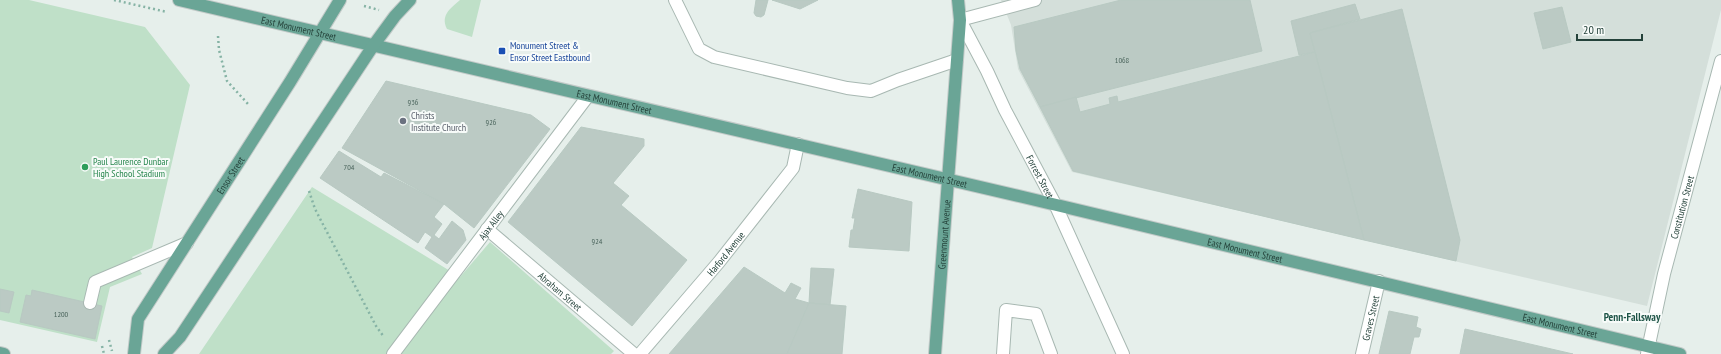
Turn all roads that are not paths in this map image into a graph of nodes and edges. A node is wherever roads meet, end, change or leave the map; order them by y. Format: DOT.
graph roads {
  1 [pos="179,0"];
  2 [pos="340,0"];
  3 [pos="410,0"];
  4 [pos="675,0"];
  5 [pos="958,0"];
  6 [pos="1035,0"];
  7 [pos="960,20"];
  8 [pos="320,33"];
  9 [pos="373,46"];
  10 [pos="957,60"];
  11 [pos="1721,61"];
  12 [pos="588,96"];
  13 [pos="798,144"];
  14 [pos="948,179"];
  15 [pos="1055,204"];
  16 [pos="486,229"];
  17 [pos="187,243"];
  18 [pos="1379,282"];
  19 [pos="90,303"];
  20 [pos="1648,350"];
  21 [pos="0,353"];
  22 [pos="394,353"];
  23 [pos="4,354"];
  24 [pos="134,354"];
  25 [pos="164,354"];
  26 [pos="634,354"];
  27 [pos="640,354"];
  28 [pos="935,354"];
  29 [pos="1003,354"];
  30 [pos="1051,354"];
  31 [pos="1123,354"];
  32 [pos="1362,354"];
  33 [pos="1680,354"];
  1 -- 8 [label="main road, East Monument Street"];
  2 -- 8 [label="main road, Ensor Street"];
  3 -- 9 [label="main road"];
  4 -- 10 [label="street"];
  5 -- 7 [label="main road, Forrest Street"];
  6 -- 7 [label="street"];
  7 -- 10 [label="main road, Greenmount Avenue"];
  7 -- 15 [label="street, Forrest Street"];
  8 -- 9 [label="main road, East Monument Street"];
  8 -- 17 [label="main road, Ensor Street"];
  9 -- 12 [label="main road, East Monument Street"];
  9 -- 25 [label="main road"];
  10 -- 14 [label="main road, Greenmount Avenue"];
  11 -- 20 [label="street, Constitution Street"];
  12 -- 13 [label="main road, East Monument Street"];
  12 -- 16 [label="street, Ajax Alley"];
  13 -- 14 [label="main road, East Monument Street"];
  13 -- 27 [label="street, Harford Avenue"];
  14 -- 15 [label="main road, East Monument Street"];
  14 -- 28 [label="main road, Greenmount Avenue"];
  15 -- 18 [label="main road, East Monument Street"];
  15 -- 31 [label="street, Forrest Street"];
  16 -- 22 [label="street, Ajax Alley"];
  16 -- 26 [label="street, Abraham Street"];
  17 -- 19 [label="street"];
  17 -- 24 [label="main road, Ensor Street"];
  18 -- 20 [label="main road, East Monument Street"];
  18 -- 32 [label="street, Graves Street"];
  20 -- 33 [label="main road, East Monument Street"];
  21 -- 23 [label="main road"];
  29 -- 30 [label="street"];
}
